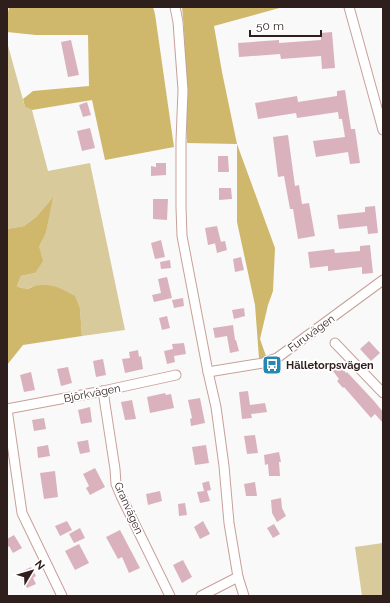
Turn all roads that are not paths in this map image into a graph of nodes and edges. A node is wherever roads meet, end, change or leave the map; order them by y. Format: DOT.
graph roads {
  1 [pos="175,7"];
  2 [pos="349,7"];
  3 [pos="383,130"];
  4 [pos="383,280"];
  5 [pos="335,343"];
  6 [pos="208,372"];
  7 [pos="176,375"];
  8 [pos="103,391"];
  9 [pos="383,393"];
  10 [pos="7,409"];
  11 [pos="238,577"];
  12 [pos="62,596"];
  13 [pos="170,596"];
  14 [pos="201,596"];
  15 [pos="244,596"];
  1 -- 6 [label="street"];
  2 -- 3 [label="street"];
  4 -- 6 [label="street, Furuvägen"];
  5 -- 9 [label="street"];
  6 -- 11 [label="street"];
  7 -- 8 [label="street, Björkvägen"];
  8 -- 10 [label="street, Björkvägen"];
  8 -- 13 [label="street, Granvägen"];
  10 -- 12 [label="street"];
  11 -- 14 [label="street"];
  11 -- 15 [label="street"];
}
